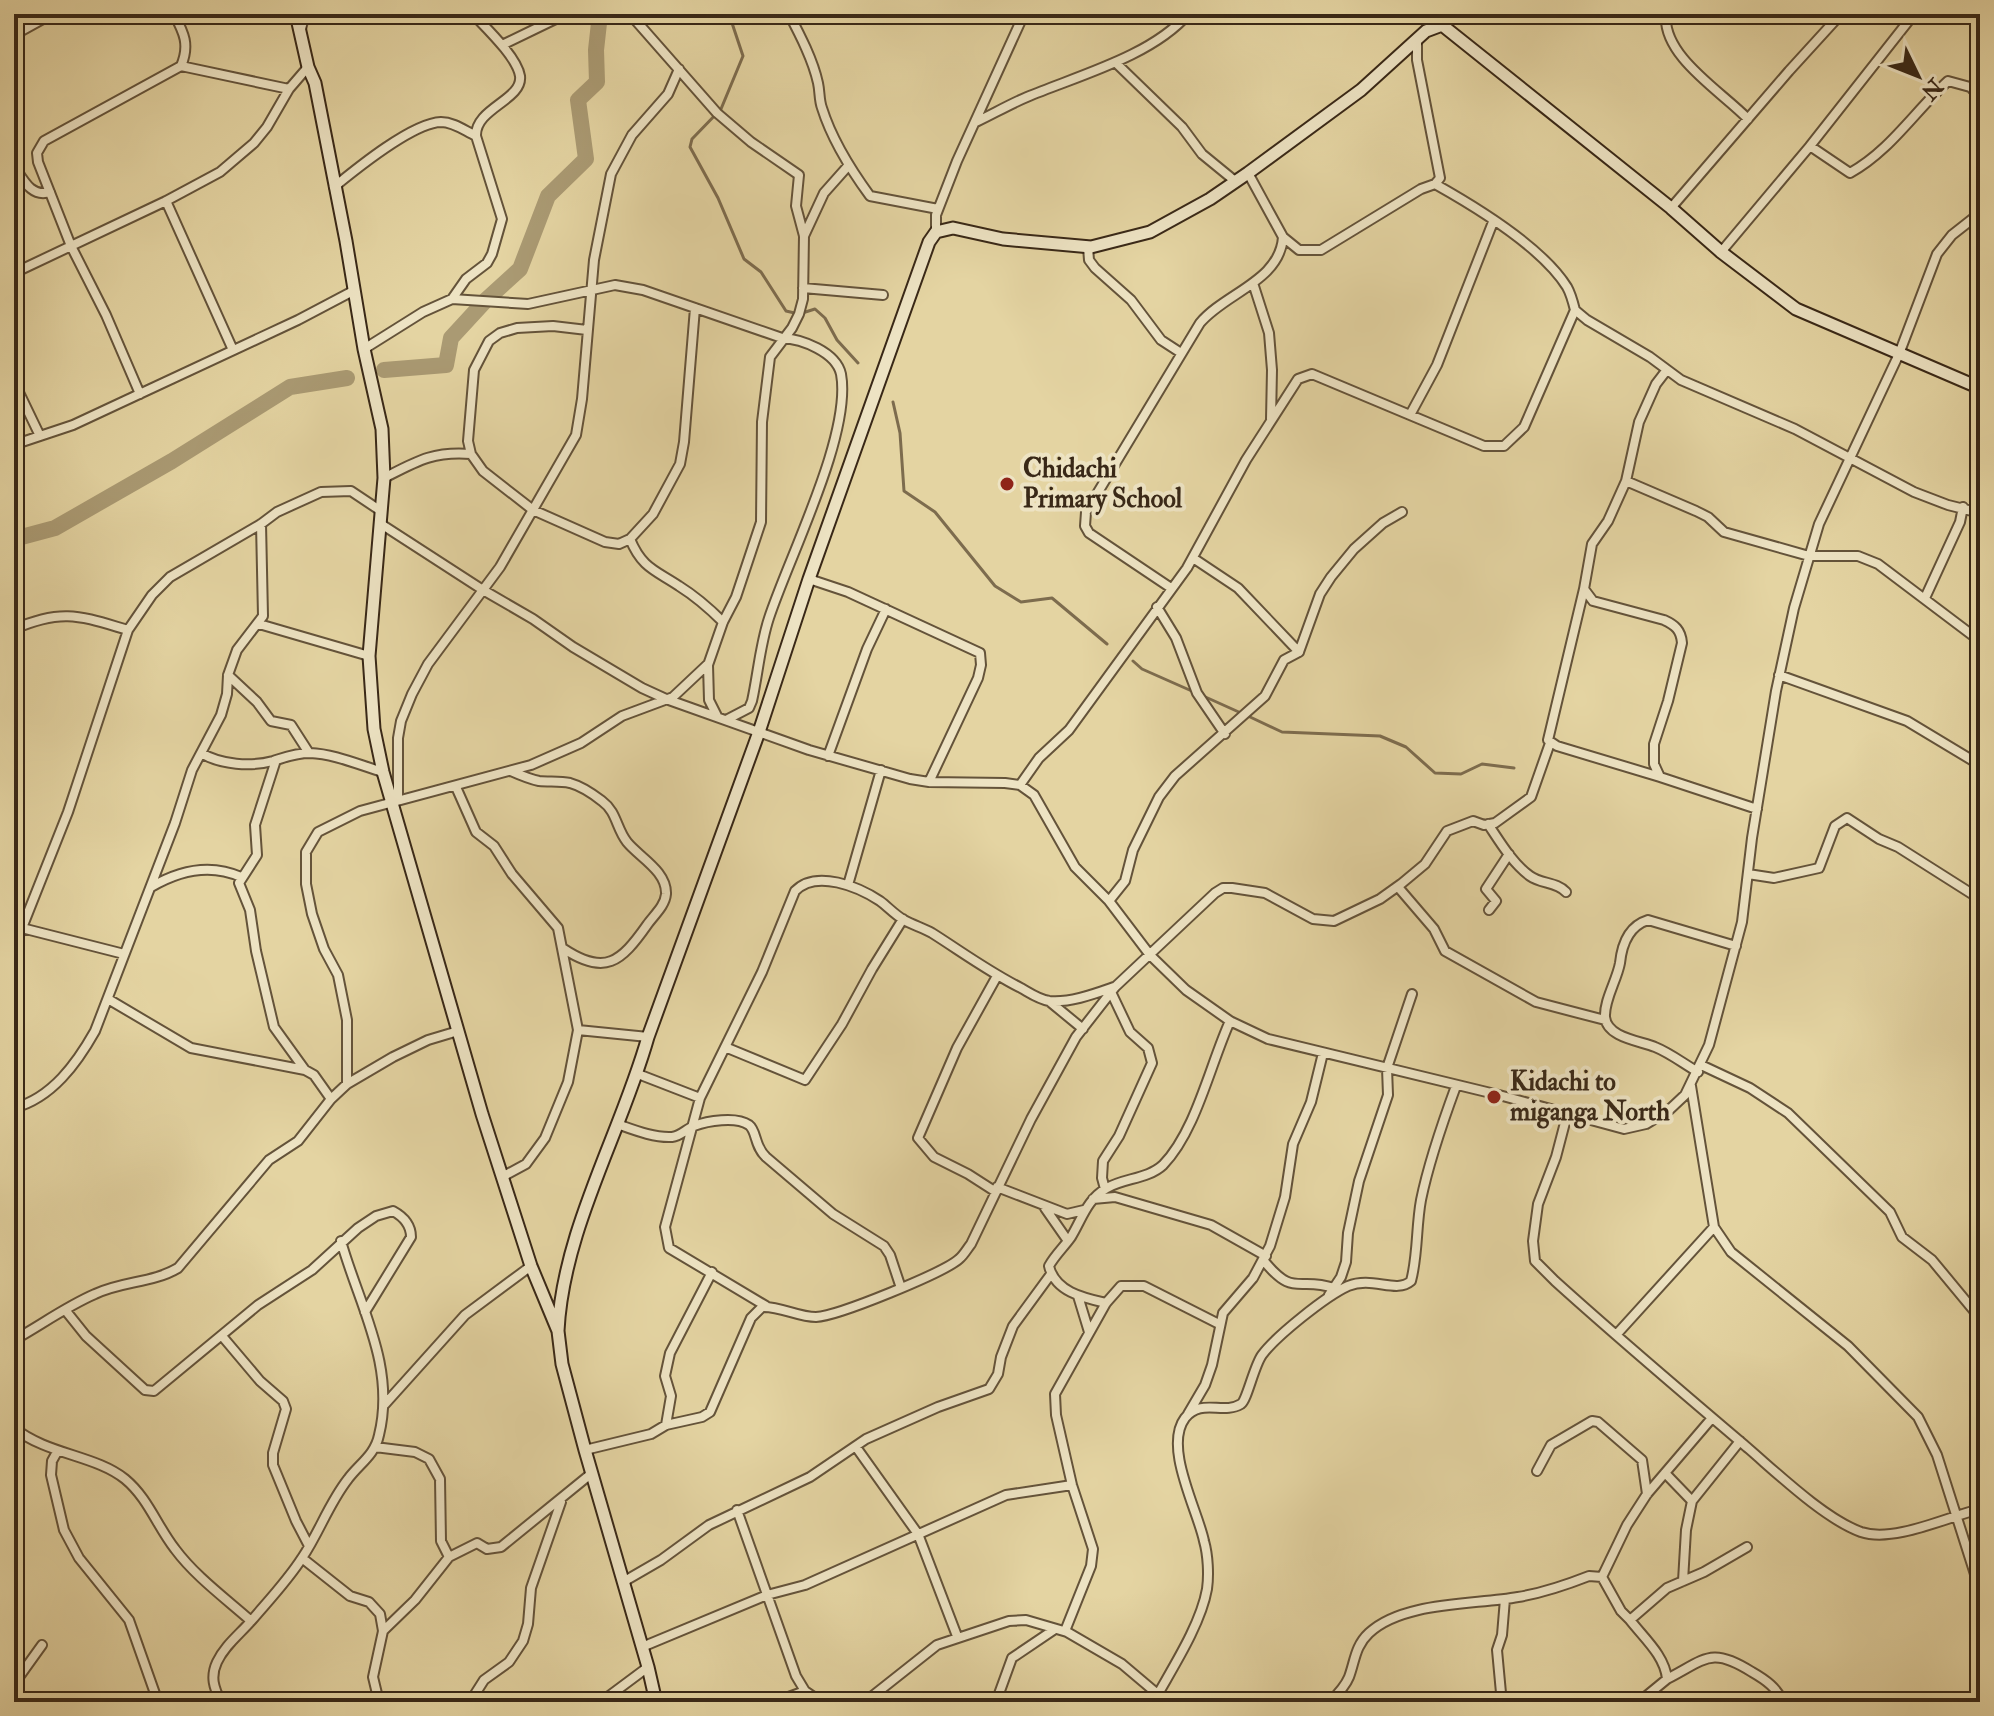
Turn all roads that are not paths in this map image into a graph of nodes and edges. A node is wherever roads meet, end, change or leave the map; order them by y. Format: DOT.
graph roads {
  1 [pos="52,14"];
  2 [pos="174,14"];
  3 [pos="296,14"];
  4 [pos="305,14"];
  5 [pos="473,14"];
  6 [pos="566,14"];
  7 [pos="630,14"];
  8 [pos="789,14"];
  9 [pos="1024,14"];
  10 [pos="1188,14"];
  11 [pos="1666,14"];
  12 [pos="1841,14"];
  13 [pos="1914,14"];
  14 [pos="1443,20"];
  15 [pos="301,30"];
  16 [pos="14,35"];
  17 [pos="1417,38"];
  18 [pos="502,45"];
  19 [pos="1116,63"];
  20 [pos="181,66"];
  21 [pos="308,67"];
  22 [pos="679,69"];
  23 [pos="289,89"];
  24 [pos="1980,96"];
  25 [pos="1748,119"];
  26 [pos="976,122"];
  27 [pos="476,136"];
  28 [pos="1810,146"];
  29 [pos="14,166"];
  30 [pos="848,166"];
  31 [pos="1248,173"];
  32 [pos="1235,181"];
  33 [pos="1435,184"];
  34 [pos="334,187"];
  35 [pos="50,192"];
  36 [pos="166,201"];
  37 [pos="1671,208"];
  38 [pos="938,209"];
  39 [pos="1980,213"];
  40 [pos="1493,222"];
  41 [pos="936,232"];
  42 [pos="804,236"];
  43 [pos="1283,237"];
  44 [pos="71,246"];
  45 [pos="1088,247"];
  46 [pos="1721,252"];
  47 [pos="14,273"];
  48 [pos="1253,283"];
  49 [pos="803,288"];
  50 [pos="590,290"];
  51 [pos="353,291"];
  52 [pos="883,295"];
  53 [pos="452,299"];
  54 [pos="695,308"];
  55 [pos="1575,310"];
  56 [pos="587,330"];
  57 [pos="782,338"];
  58 [pos="364,349"];
  59 [pos="233,350"];
  60 [pos="1181,353"];
  61 [pos="1899,354"];
  62 [pos="1666,371"];
  63 [pos="14,382"];
  64 [pos="1980,388"];
  65 [pos="140,394"];
  66 [pos="1410,415"];
  67 [pos="1271,420"];
  68 [pos="40,436"];
  69 [pos="14,442"];
  70 [pos="471,454"];
  71 [pos="1849,459"];
  72 [pos="384,478"];
  73 [pos="1626,481"];
  74 [pos="1963,507"];
  75 [pos="533,510"];
  76 [pos="381,511"];
  77 [pos="1402,512"];
  78 [pos="1980,513"];
  79 [pos="261,524"];
  80 [pos="381,524"];
  81 [pos="630,539"];
  82 [pos="1809,556"];
  83 [pos="1193,558"];
  84 [pos="809,579"];
  85 [pos="1171,588"];
  86 [pos="1584,589"];
  87 [pos="483,590"];
  88 [pos="1925,598"];
  89 [pos="1157,607"];
  90 [pos="886,609"];
  91 [pos="723,622"];
  92 [pos="259,624"];
  93 [pos="14,629"];
  94 [pos="128,630"];
  95 [pos="1980,641"];
  96 [pos="1299,652"];
  97 [pos="369,656"];
  98 [pos="708,665"];
  99 [pos="228,675"];
  100 [pos="1779,675"];
  101 [pos="666,699"];
  102 [pos="722,719"];
  103 [pos="759,732"];
  104 [pos="1225,734"];
  105 [pos="1550,743"];
  106 [pos="201,753"];
  107 [pos="309,753"];
  108 [pos="828,756"];
  109 [pos="276,760"];
  110 [pos="1980,765"];
  111 [pos="881,770"];
  112 [pos="511,771"];
  113 [pos="383,772"];
  114 [pos="1660,777"];
  115 [pos="929,782"];
  116 [pos="1020,785"];
  117 [pos="456,787"];
  118 [pos="395,800"];
  119 [pos="1757,809"];
  120 [pos="1488,824"];
  121 [pos="1509,854"];
  122 [pos="1748,874"];
  123 [pos="241,877"];
  124 [pos="848,885"];
  125 [pos="150,887"];
  126 [pos="1398,887"];
  127 [pos="1566,892"];
  128 [pos="1980,899"];
  129 [pos="1109,901"];
  130 [pos="1489,910"];
  131 [pos="903,919"];
  132 [pos="18,927"];
  133 [pos="1736,946"];
  134 [pos="14,948"];
  135 [pos="564,949"];
  136 [pos="124,954"];
  137 [pos="1150,955"];
  138 [pos="997,976"];
  139 [pos="1113,989"];
  140 [pos="1412,994"];
  141 [pos="108,999"];
  142 [pos="1049,1001"];
  143 [pos="1605,1020"];
  144 [pos="1230,1021"];
  145 [pos="1083,1029"];
  146 [pos="578,1030"];
  147 [pos="458,1031"];
  148 [pos="648,1037"];
  149 [pos="725,1047"];
  150 [pos="1323,1053"];
  151 [pos="1387,1068"];
  152 [pos="1700,1069"];
  153 [pos="305,1070"];
  154 [pos="638,1074"];
  155 [pos="347,1084"];
  156 [pos="1691,1085"];
  157 [pos="1456,1086"];
  158 [pos="700,1098"];
  159 [pos="331,1099"];
  160 [pos="14,1108"];
  161 [pos="1567,1115"];
  162 [pos="617,1124"];
  163 [pos="691,1126"];
  164 [pos="502,1177"];
  165 [pos="996,1189"];
  166 [pos="1105,1189"];
  167 [pos="1092,1199"];
  168 [pos="1042,1205"];
  169 [pos="1084,1210"];
  170 [pos="1714,1227"];
  171 [pos="341,1241"];
  172 [pos="1068,1241"];
  173 [pos="1265,1259"];
  174 [pos="531,1266"];
  175 [pos="712,1272"];
  176 [pos="1051,1274"];
  177 [pos="901,1288"];
  178 [pos="1334,1288"];
  179 [pos="1078,1296"];
  180 [pos="1327,1299"];
  181 [pos="1106,1303"];
  182 [pos="768,1307"];
  183 [pos="66,1311"];
  184 [pos="365,1312"];
  185 [pos="1980,1318"];
  186 [pos="1219,1324"];
  187 [pos="558,1331"];
  188 [pos="1089,1333"];
  189 [pos="1616,1335"];
  190 [pos="222,1336"];
  191 [pos="14,1340"];
  192 [pos="1201,1391"];
  193 [pos="385,1404"];
  194 [pos="1212,1406"];
  195 [pos="1187,1416"];
  196 [pos="1712,1418"];
  197 [pos="666,1425"];
  198 [pos="14,1428"];
  199 [pos="1740,1441"];
  200 [pos="375,1447"];
  201 [pos="856,1447"];
  202 [pos="585,1450"];
  203 [pos="57,1452"];
  204 [pos="1537,1471"];
  205 [pos="592,1473"];
  206 [pos="1665,1473"];
  207 [pos="1072,1485"];
  208 [pos="1647,1494"];
  209 [pos="562,1500"];
  210 [pos="1692,1501"];
  211 [pos="1980,1509"];
  212 [pos="737,1510"];
  213 [pos="1957,1515"];
  214 [pos="918,1534"];
  215 [pos="309,1546"];
  216 [pos="1747,1547"];
  217 [pos="449,1557"];
  218 [pos="302,1558"];
  219 [pos="1602,1577"];
  220 [pos="1683,1581"];
  221 [pos="623,1582"];
  222 [pos="1980,1590"];
  223 [pos="767,1595"];
  224 [pos="1505,1599"];
  225 [pos="1630,1620"];
  226 [pos="251,1621"];
  227 [pos="1055,1629"];
  228 [pos="383,1631"];
  229 [pos="1065,1631"];
  230 [pos="957,1636"];
  231 [pos="42,1645"];
  232 [pos="642,1647"];
  233 [pos="648,1667"];
  234 [pos="1667,1679"];
  235 [pos="14,1684"];
  236 [pos="805,1691"];
  237 [pos="1158,1694"];
  238 [pos="158,1702"];
  239 [pos="221,1702"];
  240 [pos="379,1702"];
  241 [pos="470,1702"];
  242 [pos="601,1702"];
  243 [pos="656,1702"];
  244 [pos="775,1702"];
  245 [pos="821,1702"];
  246 [pos="865,1702"];
  247 [pos="996,1702"];
  248 [pos="1167,1702"];
  249 [pos="1330,1702"];
  250 [pos="1498,1702"];
  251 [pos="1639,1702"];
  252 [pos="1783,1702"];
  1 -- 16 [label="street"];
  2 -- 20 [label="street"];
  3 -- 15 [label="street"];
  4 -- 15 [label="street"];
  5 -- 18 [label="street"];
  6 -- 18 [label="street"];
  7 -- 22 [label="street"];
  8 -- 30 [label="street"];
  9 -- 26 [label="street"];
  10 -- 19 [label="street"];
  11 -- 25 [label="street"];
  12 -- 25 [label="street"];
  13 -- 28 [label="street"];
  14 -- 17 [label="street"];
  14 -- 37 [label="street"];
  15 -- 21 [label="street"];
  17 -- 31 [label="street"];
  17 -- 33 [label="street"];
  18 -- 27 [label="street"];
  19 -- 26 [label="street"];
  19 -- 32 [label="street"];
  20 -- 23 [label="street"];
  20 -- 35 [label="street"];
  21 -- 23 [label="street"];
  21 -- 34 [label="street"];
  22 -- 42 [label="street"];
  22 -- 50 [label="street"];
  23 -- 36 [label="street"];
  24 -- 28 [label="street"];
  25 -- 37 [label="street"];
  26 -- 38 [label="street"];
  27 -- 34 [label="street"];
  27 -- 53 [label="street"];
  28 -- 46 [label="street"];
  29 -- 35 [label="street"];
  30 -- 38 [label="street"];
  30 -- 42 [label="street"];
  31 -- 32 [label="street"];
  31 -- 43 [label="street"];
  32 -- 45 [label="street"];
  33 -- 40 [label="street"];
  33 -- 43 [label="street"];
  34 -- 51 [label="street"];
  35 -- 44 [label="street"];
  36 -- 44 [label="street"];
  36 -- 59 [label="street"];
  37 -- 46 [label="street"];
  38 -- 41 [label="street"];
  39 -- 61 [label="street"];
  40 -- 55 [label="street"];
  40 -- 66 [label="street"];
  41 -- 45 [label="street"];
  41 -- 84 [label="street"];
  42 -- 49 [label="street"];
  43 -- 48 [label="street"];
  44 -- 47 [label="street"];
  44 -- 65 [label="street"];
  45 -- 60 [label="street"];
  46 -- 61 [label="street"];
  48 -- 60 [label="street"];
  48 -- 67 [label="street"];
  49 -- 52 [label="street"];
  49 -- 57 [label="street"];
  50 -- 53 [label="street"];
  50 -- 54 [label="street"];
  50 -- 56 [label="street"];
  51 -- 58 [label="street"];
  51 -- 59 [label="street"];
  53 -- 58 [label="street"];
  54 -- 57 [label="street"];
  54 -- 81 [label="street"];
  55 -- 62 [label="street"];
  55 -- 66 [label="street"];
  56 -- 70 [label="street"];
  56 -- 75 [label="street"];
  57 -- 91 [label="street"];
  57 -- 102 [label="street"];
  58 -- 72 [label="street"];
  59 -- 65 [label="street"];
  60 -- 85 [label="street"];
  61 -- 64 [label="street"];
  61 -- 71 [label="street"];
  62 -- 71 [label="street"];
  62 -- 73 [label="street"];
  63 -- 68 [label="street"];
  65 -- 68 [label="street"];
  66 -- 67 [label="street"];
  67 -- 83 [label="street"];
  68 -- 69 [label="street"];
  70 -- 72 [label="street"];
  70 -- 75 [label="street"];
  71 -- 74 [label="street"];
  71 -- 82 [label="street"];
  72 -- 76 [label="street"];
  73 -- 82 [label="street"];
  73 -- 86 [label="street"];
  74 -- 78 [label="street"];
  74 -- 88 [label="street"];
  75 -- 81 [label="street"];
  75 -- 87 [label="street"];
  76 -- 79 [label="street"];
  76 -- 80 [label="street"];
  77 -- 96 [label="street"];
  79 -- 92 [label="street"];
  79 -- 94 [label="street"];
  80 -- 87 [label="street"];
  80 -- 97 [label="street"];
  81 -- 91 [label="street"];
  82 -- 88 [label="street"];
  82 -- 100 [label="street"];
  83 -- 85 [label="street"];
  83 -- 96 [label="street"];
  84 -- 90 [label="street"];
  84 -- 103 [label="street"];
  85 -- 89 [label="street"];
  86 -- 105 [label="street"];
  86 -- 114 [label="street"];
  87 -- 101 [label="street"];
  87 -- 118 [label="street"];
  88 -- 95 [label="street"];
  89 -- 104 [label="street"];
  89 -- 116 [label="street"];
  90 -- 108 [label="street"];
  90 -- 115 [label="street"];
  91 -- 98 [label="street"];
  92 -- 97 [label="street"];
  92 -- 99 [label="street"];
  93 -- 94 [label="street"];
  94 -- 132 [label="street"];
  96 -- 104 [label="street"];
  97 -- 113 [label="street"];
  98 -- 101 [label="street"];
  98 -- 102 [label="street"];
  99 -- 106 [label="street"];
  99 -- 107 [label="street"];
  100 -- 110 [label="street"];
  100 -- 119 [label="street"];
  101 -- 102 [label="street"];
  101 -- 112 [label="street"];
  102 -- 103 [label="street"];
  103 -- 108 [label="street"];
  103 -- 148 [label="street"];
  104 -- 129 [label="street"];
  105 -- 114 [label="street"];
  105 -- 120 [label="street"];
  106 -- 109 [label="street"];
  106 -- 125 [label="street"];
  107 -- 109 [label="street"];
  107 -- 113 [label="street"];
  108 -- 111 [label="street"];
  109 -- 123 [label="street"];
  111 -- 115 [label="street"];
  111 -- 124 [label="street"];
  112 -- 117 [label="street"];
  112 -- 135 [label="street"];
  113 -- 118 [label="street"];
  114 -- 119 [label="street"];
  115 -- 116 [label="street"];
  116 -- 129 [label="street"];
  117 -- 118 [label="street"];
  117 -- 135 [label="street"];
  118 -- 147 [label="street"];
  118 -- 155 [label="street"];
  119 -- 122 [label="street"];
  120 -- 121 [label="street"];
  120 -- 126 [label="street"];
  121 -- 127 [label="street"];
  121 -- 130 [label="street"];
  122 -- 128 [label="street"];
  122 -- 133 [label="street"];
  123 -- 125 [label="street"];
  123 -- 153 [label="street"];
  124 -- 131 [label="street"];
  124 -- 149 [label="street"];
  125 -- 136 [label="street"];
  126 -- 137 [label="street"];
  126 -- 143 [label="street"];
  129 -- 137 [label="street"];
  131 -- 138 [label="street"];
  131 -- 149 [label="street"];
  132 -- 134 [label="street"];
  132 -- 136 [label="street"];
  133 -- 143 [label="street"];
  133 -- 152 [label="street"];
  135 -- 146 [label="street"];
  136 -- 141 [label="street"];
  137 -- 139 [label="street"];
  137 -- 144 [label="street"];
  138 -- 142 [label="street"];
  138 -- 165 [label="street"];
  139 -- 142 [label="street"];
  139 -- 145 [label="street"];
  139 -- 166 [label="street"];
  140 -- 151 [label="street"];
  141 -- 153 [label="street"];
  141 -- 160 [label="street"];
  142 -- 145 [label="street"];
  143 -- 152 [label="street"];
  144 -- 150 [label="street"];
  144 -- 166 [label="street"];
  145 -- 165 [label="street"];
  146 -- 148 [label="street"];
  146 -- 164 [label="street"];
  147 -- 155 [label="street"];
  147 -- 164 [label="street"];
  148 -- 154 [label="street"];
  149 -- 158 [label="street"];
  150 -- 151 [label="street"];
  150 -- 173 [label="street"];
  151 -- 157 [label="street"];
  151 -- 178 [label="street"];
  152 -- 156 [label="street"];
  152 -- 185 [label="street"];
  153 -- 159 [label="street"];
  154 -- 158 [label="street"];
  154 -- 162 [label="street"];
  155 -- 159 [label="street"];
  156 -- 161 [label="street"];
  156 -- 170 [label="street"];
  157 -- 161 [label="street"];
  157 -- 180 [label="street"];
  158 -- 163 [label="street"];
  159 -- 183 [label="street"];
  161 -- 189 [label="street"];
  162 -- 163 [label="street"];
  162 -- 187 [label="street"];
  163 -- 175 [label="street"];
  163 -- 177 [label="street"];
  164 -- 174 [label="street"];
  165 -- 168 [label="street"];
  165 -- 177 [label="street"];
  166 -- 167 [label="street"];
  167 -- 169 [label="street"];
  167 -- 173 [label="street"];
  168 -- 169 [label="street"];
  168 -- 172 [label="street"];
  169 -- 172 [label="street"];
  170 -- 189 [label="street"];
  170 -- 213 [label="street"];
  171 -- 184 [label="street"];
  171 -- 184 [label="street"];
  171 -- 190 [label="street"];
  172 -- 176 [label="street"];
  173 -- 178 [label="street"];
  173 -- 186 [label="street"];
  174 -- 187 [label="street"];
  174 -- 193 [label="street"];
  175 -- 182 [label="street"];
  175 -- 197 [label="street"];
  176 -- 179 [label="street"];
  176 -- 201 [label="street"];
  177 -- 182 [label="street"];
  178 -- 180 [label="street"];
  179 -- 181 [label="street"];
  179 -- 188 [label="street"];
  180 -- 194 [label="street"];
  181 -- 186 [label="street"];
  181 -- 188 [label="street"];
  182 -- 197 [label="street"];
  183 -- 190 [label="street"];
  183 -- 191 [label="street"];
  184 -- 193 [label="street"];
  186 -- 192 [label="street"];
  187 -- 202 [label="street"];
  188 -- 207 [label="street"];
  189 -- 196 [label="street"];
  190 -- 215 [label="street"];
  192 -- 194 [label="street"];
  192 -- 195 [label="street"];
  193 -- 200 [label="street"];
  194 -- 195 [label="street"];
  195 -- 237 [label="street"];
  196 -- 199 [label="street"];
  196 -- 206 [label="street"];
  197 -- 202 [label="street"];
  198 -- 203 [label="street"];
  199 -- 210 [label="street"];
  199 -- 213 [label="street"];
  200 -- 215 [label="street"];
  200 -- 217 [label="street"];
  201 -- 212 [label="street"];
  201 -- 214 [label="street"];
  202 -- 205 [label="street"];
  203 -- 226 [label="street"];
  203 -- 238 [label="street"];
  204 -- 208 [label="street"];
  205 -- 209 [label="street"];
  205 -- 221 [label="street"];
  206 -- 208 [label="street"];
  206 -- 210 [label="street"];
  207 -- 214 [label="street"];
  207 -- 229 [label="street"];
  208 -- 219 [label="street"];
  209 -- 217 [label="street"];
  209 -- 241 [label="street"];
  210 -- 220 [label="street"];
  211 -- 213 [label="street"];
  212 -- 221 [label="street"];
  212 -- 223 [label="street"];
  213 -- 222 [label="street"];
  214 -- 223 [label="street"];
  214 -- 230 [label="street"];
  215 -- 218 [label="street"];
  216 -- 220 [label="street"];
  217 -- 228 [label="street"];
  218 -- 226 [label="street"];
  218 -- 228 [label="street"];
  219 -- 224 [label="street"];
  219 -- 225 [label="street"];
  220 -- 225 [label="street"];
  221 -- 232 [label="street"];
  223 -- 232 [label="street"];
  223 -- 236 [label="street"];
  224 -- 249 [label="street"];
  224 -- 250 [label="street"];
  225 -- 234 [label="street"];
  226 -- 239 [label="street"];
  227 -- 229 [label="street"];
  227 -- 230 [label="street"];
  227 -- 247 [label="street"];
  228 -- 240 [label="street"];
  229 -- 237 [label="street"];
  230 -- 246 [label="street"];
  231 -- 235 [label="street"];
  232 -- 233 [label="street"];
  233 -- 242 [label="street"];
  233 -- 243 [label="street"];
  234 -- 251 [label="street"];
  234 -- 252 [label="street"];
  236 -- 244 [label="street"];
  236 -- 245 [label="street"];
  237 -- 248 [label="street"];
}
